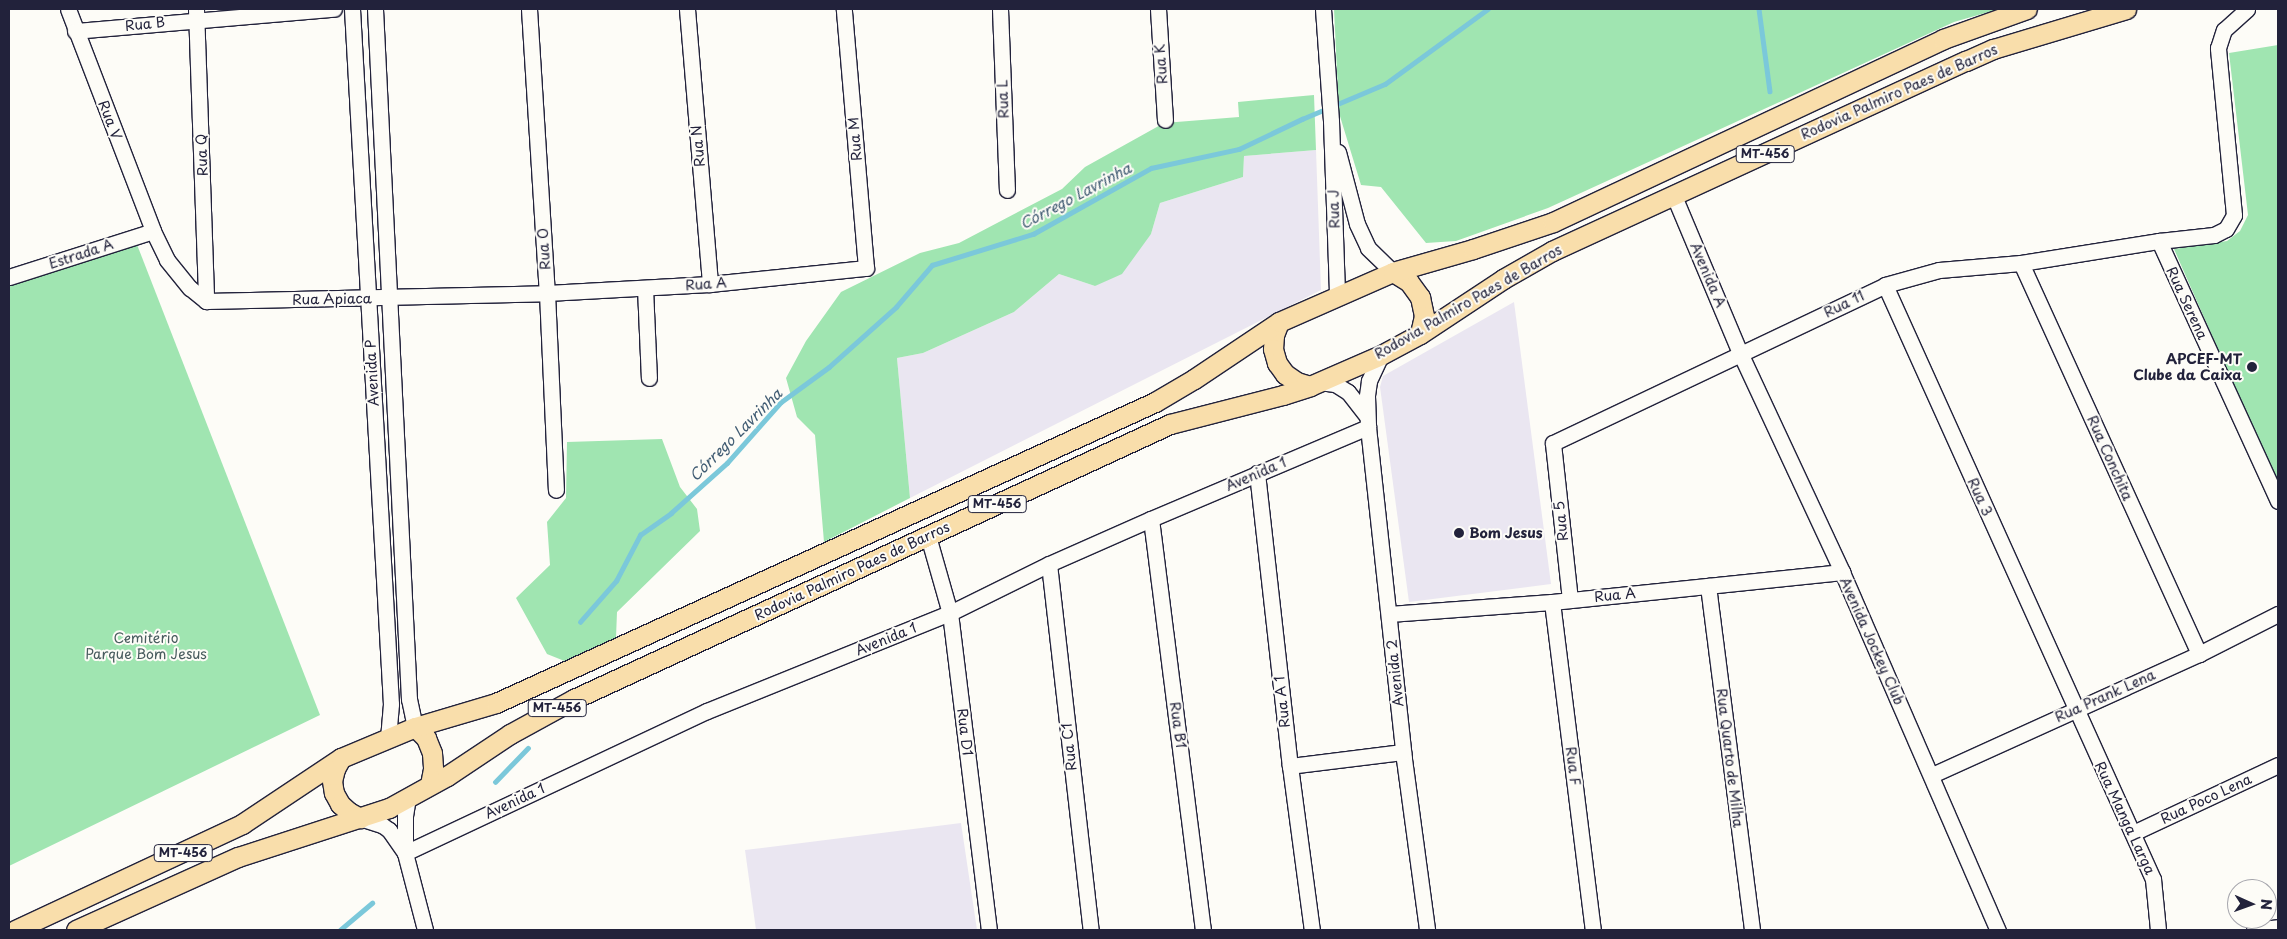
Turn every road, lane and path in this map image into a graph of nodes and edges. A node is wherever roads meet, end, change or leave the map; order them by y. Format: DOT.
graph roads {
  1 [pos="68,9"];
  2 [pos="334,9"];
  3 [pos="352,9"];
  4 [pos="375,9"];
  5 [pos="529,9"];
  6 [pos="687,9"];
  7 [pos="844,9"];
  8 [pos="1000,9"];
  9 [pos="1158,9"];
  10 [pos="1323,9"];
  11 [pos="2027,9"];
  12 [pos="2126,9"];
  13 [pos="2247,9"];
  14 [pos="197,14"];
  15 [pos="75,31"];
  16 [pos="1165,120"];
  17 [pos="1331,121"];
  18 [pos="1006,190"];
  19 [pos="1674,196"];
  20 [pos="153,231"];
  21 [pos="2159,241"];
  22 [pos="2021,262"];
  23 [pos="866,268"];
  24 [pos="1393,272"];
  25 [pos="9,277"];
  26 [pos="710,284"];
  27 [pos="1885,284"];
  28 [pos="645,288"];
  29 [pos="547,293"];
  30 [pos="1337,297"];
  31 [pos="368,298"];
  32 [pos="390,298"];
  33 [pos="206,301"];
  34 [pos="1279,322"];
  35 [pos="1420,334"];
  36 [pos="1381,355"];
  37 [pos="1741,355"];
  38 [pos="649,378"];
  39 [pos="1315,384"];
  40 [pos="1368,422"];
  41 [pos="1553,442"];
  42 [pos="1257,473"];
  43 [pos="556,490"];
  44 [pos="2278,501"];
  45 [pos="1151,519"];
  46 [pos="928,536"];
  47 [pos="1049,564"];
  48 [pos="1842,572"];
  49 [pos="1708,586"];
  50 [pos="1570,600"];
  51 [pos="1552,602"];
  52 [pos="950,613"];
  53 [pos="1389,614"];
  54 [pos="2278,614"];
  55 [pos="2199,654"];
  56 [pos="2075,710"];
  57 [pos="415,727"];
  58 [pos="388,737"];
  59 [pos="1403,752"];
  60 [pos="341,758"];
  61 [pos="2278,765"];
  62 [pos="1290,766"];
  63 [pos="1932,775"];
  64 [pos="430,785"];
  65 [pos="408,797"];
  66 [pos="360,818"];
  67 [pos="2133,833"];
  68 [pos="405,853"];
  69 [pos="2278,927"];
  70 [pos="15,930"];
  71 [pos="76,930"];
  72 [pos="425,930"];
  73 [pos="989,930"];
  74 [pos="1091,930"];
  75 [pos="1203,930"];
  76 [pos="1312,930"];
  77 [pos="1427,930"];
  78 [pos="1593,930"];
  79 [pos="1752,930"];
  80 [pos="1998,930"];
  81 [pos="2158,930"];
  82 [pos="2254,930"];
  1 -- 15 [label="street, Rua V"];
  2 -- 14 [label="street, Rua B"];
  3 -- 31 [label="street, Avenida P"];
  4 -- 32 [label="street, Avenida P"];
  5 -- 29 [label="street, Rua O"];
  6 -- 26 [label="street, Rua N"];
  7 -- 23 [label="street, Rua M"];
  8 -- 18 [label="street, Rua L"];
  9 -- 16 [label="street, Rua K"];
  10 -- 17 [label="street, Rua J"];
  11 -- 24 [label="main road, Rodovia Palmiro Paes de Barros / MT-456"];
  12 -- 19 [label="main road, Rodovia Palmiro Paes de Barros / MT-456"];
  13 -- 21 [label="street, Rua 11"];
  14 -- 15 [label="street, Rua B"];
  14 -- 33 [label="street, Rua Q"];
  15 -- 20 [label="street, Rua V"];
  17 -- 24 [label="street, Rua J"];
  17 -- 30 [label="street, Rua J"];
  19 -- 35 [label="main road, Rodovia Palmiro Paes de Barros / MT-456"];
  19 -- 37 [label="street, Avenida A"];
  20 -- 25 [label="street, Estrada A"];
  20 -- 33 [label="street"];
  21 -- 22 [label="street, Rua 11"];
  21 -- 44 [label="street, Rua Serena"];
  22 -- 27 [label="street, Rua 11"];
  22 -- 55 [label="street, Rua Conchita"];
  23 -- 26 [label="street, Rua A"];
  24 -- 30 [label="main road, Rodovia Palmiro Paes de Barros / MT-456"];
  24 -- 35 [label="main road"];
  26 -- 28 [label="street, Rua A"];
  27 -- 37 [label="street, Rua 11"];
  27 -- 56 [label="street, Rua 3"];
  28 -- 29 [label="street, Rua A"];
  28 -- 38 [label="street"];
  29 -- 32 [label="street, Rua Apiaca"];
  29 -- 43 [label="street, Rua O"];
  30 -- 34 [label="main road, Rodovia Palmiro Paes de Barros / MT-456"];
  31 -- 32 [label="street, Rua Apiaca"];
  31 -- 33 [label="street, Rua Apiaca"];
  31 -- 58 [label="street, Avenida P"];
  32 -- 57 [label="street, Avenida P"];
  34 -- 39 [label="main road"];
  34 -- 57 [label="main road, Rodovia Palmiro Paes de Barros / MT-456"];
  35 -- 36 [label="main road, Rodovia Palmiro Paes de Barros / MT-456"];
  36 -- 39 [label="main road, Rodovia Palmiro Paes de Barros / MT-456"];
  36 -- 40 [label="street, Avenida 2"];
  37 -- 41 [label="street, Rua 11"];
  37 -- 48 [label="street, Avenida Jockey Club"];
  39 -- 40 [label="street"];
  39 -- 46 [label="main road, Rodovia Palmiro Paes de Barros / MT-456"];
  40 -- 42 [label="street, Avenida 1"];
  40 -- 53 [label="street, Avenida 2"];
  41 -- 50 [label="street, Rua 5"];
  42 -- 45 [label="street, Avenida 1"];
  42 -- 62 [label="street, Rua A 1"];
  45 -- 47 [label="street, Avenida 1"];
  45 -- 75 [label="street, Rua B1"];
  46 -- 52 [label="street, Rua D1"];
  46 -- 64 [label="main road, Rodovia Palmiro Paes de Barros / MT-456"];
  47 -- 52 [label="street, Avenida 1"];
  47 -- 74 [label="street, Rua C1"];
  48 -- 49 [label="street, Rua A"];
  48 -- 63 [label="street, Avenida Jockey Club"];
  49 -- 50 [label="street, Rua A"];
  49 -- 79 [label="street, Rua Quarto de Milha"];
  50 -- 51 [label="street, Rua A"];
  51 -- 53 [label="street, Rua A"];
  51 -- 78 [label="street, Rua F"];
  52 -- 68 [label="street, Avenida 1"];
  52 -- 73 [label="street, Rua D1"];
  53 -- 59 [label="street, Avenida 2"];
  54 -- 55 [label="street, Rua Prank Lena"];
  55 -- 56 [label="street, Rua Prank Lena"];
  56 -- 63 [label="street, Rua Prank Lena"];
  56 -- 67 [label="street, Rua Manga Larga"];
  57 -- 58 [label="main road, Rodovia Palmiro Paes de Barros / MT-456"];
  57 -- 64 [label="main road"];
  58 -- 60 [label="main road, Rodovia Palmiro Paes de Barros / MT-456"];
  59 -- 62 [label="street"];
  59 -- 77 [label="street, Avenida 2"];
  60 -- 66 [label="main road"];
  60 -- 70 [label="main road, Rodovia Palmiro Paes de Barros / MT-456"];
  61 -- 67 [label="street, Rua Poco Lena"];
  62 -- 76 [label="street, Rua A 1"];
  63 -- 80 [label="street, Avenida Jockey Club"];
  64 -- 65 [label="main road, Rodovia Palmiro Paes de Barros / MT-456"];
  65 -- 66 [label="main road, Rodovia Palmiro Paes de Barros / MT-456"];
  65 -- 68 [label="street"];
  66 -- 68 [label="street"];
  66 -- 71 [label="main road, Rodovia Palmiro Paes de Barros / MT-456"];
  67 -- 81 [label="street, Rua Manga Larga"];
  68 -- 72 [label="street"];
  69 -- 82 [label="street"];
}
